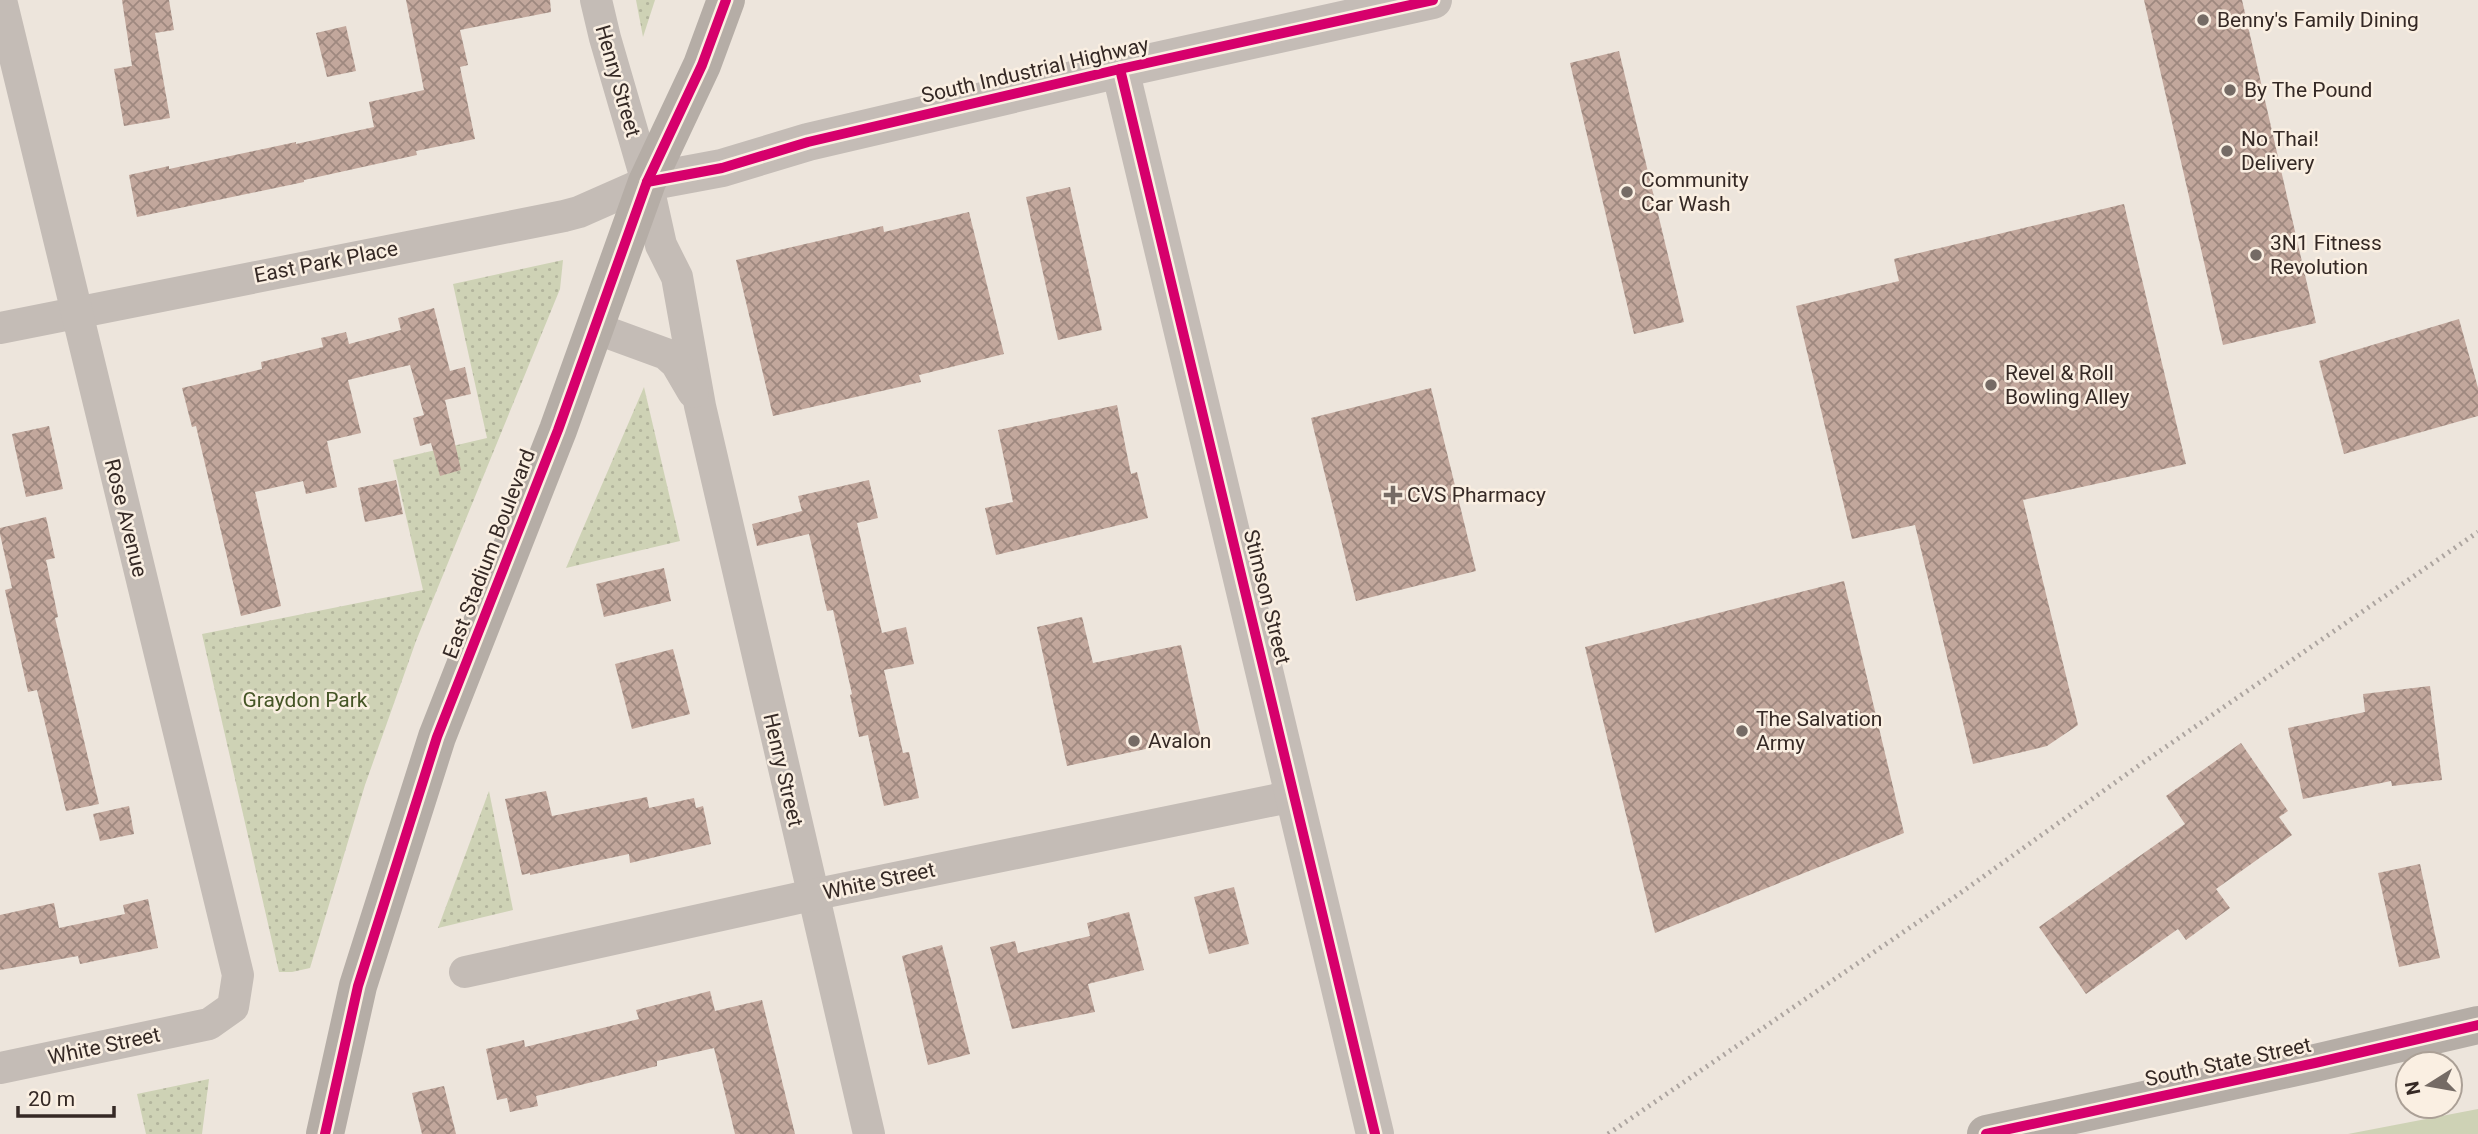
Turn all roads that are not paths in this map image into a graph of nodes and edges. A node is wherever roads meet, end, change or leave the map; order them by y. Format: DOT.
graph roads {
  1 [pos="1,0"];
  2 [pos="596,0"];
  3 [pos="726,0"];
  4 [pos="1433,0"];
  5 [pos="1120,69"];
  6 [pos="647,182"];
  7 [pos="76,312"];
  8 [pos="0,328"];
  9 [pos="595,328"];
  10 [pos="700,406"];
  11 [pos="1294,796"];
  12 [pos="812,895"];
  13 [pos="465,972"];
  14 [pos="209,1024"];
  15 [pos="2478,1025"];
  16 [pos="0,1068"];
  17 [pos="325,1134"];
  18 [pos="869,1134"];
  19 [pos="1376,1134"];
  20 [pos="1986,1134"];
  1 -- 7 [label="street, Rose Avenue"];
  2 -- 6 [label="street, Henry Street"];
  3 -- 6 [label="main road, East Stadium Boulevard"];
  4 -- 5 [label="street, South Industrial Highway"];
  5 -- 6 [label="street, South Industrial Highway"];
  5 -- 11 [label="street, Stimson Street"];
  6 -- 7 [label="street, East Park Place"];
  6 -- 9 [label="main road, East Stadium Boulevard"];
  6 -- 10 [label="street, Henry Street"];
  7 -- 8 [label="street, East Park Place"];
  7 -- 14 [label="street, Rose Avenue"];
  9 -- 10 [label="street, Henry Street"];
  9 -- 17 [label="main road, East Stadium Boulevard"];
  10 -- 12 [label="street, Henry Street"];
  11 -- 12 [label="street, White Street"];
  11 -- 19 [label="street, Stimson Street"];
  12 -- 13 [label="street, White Street"];
  12 -- 18 [label="street, Henry Street"];
  14 -- 16 [label="street, White Street"];
  15 -- 20 [label="main road, South State Street"];
}
